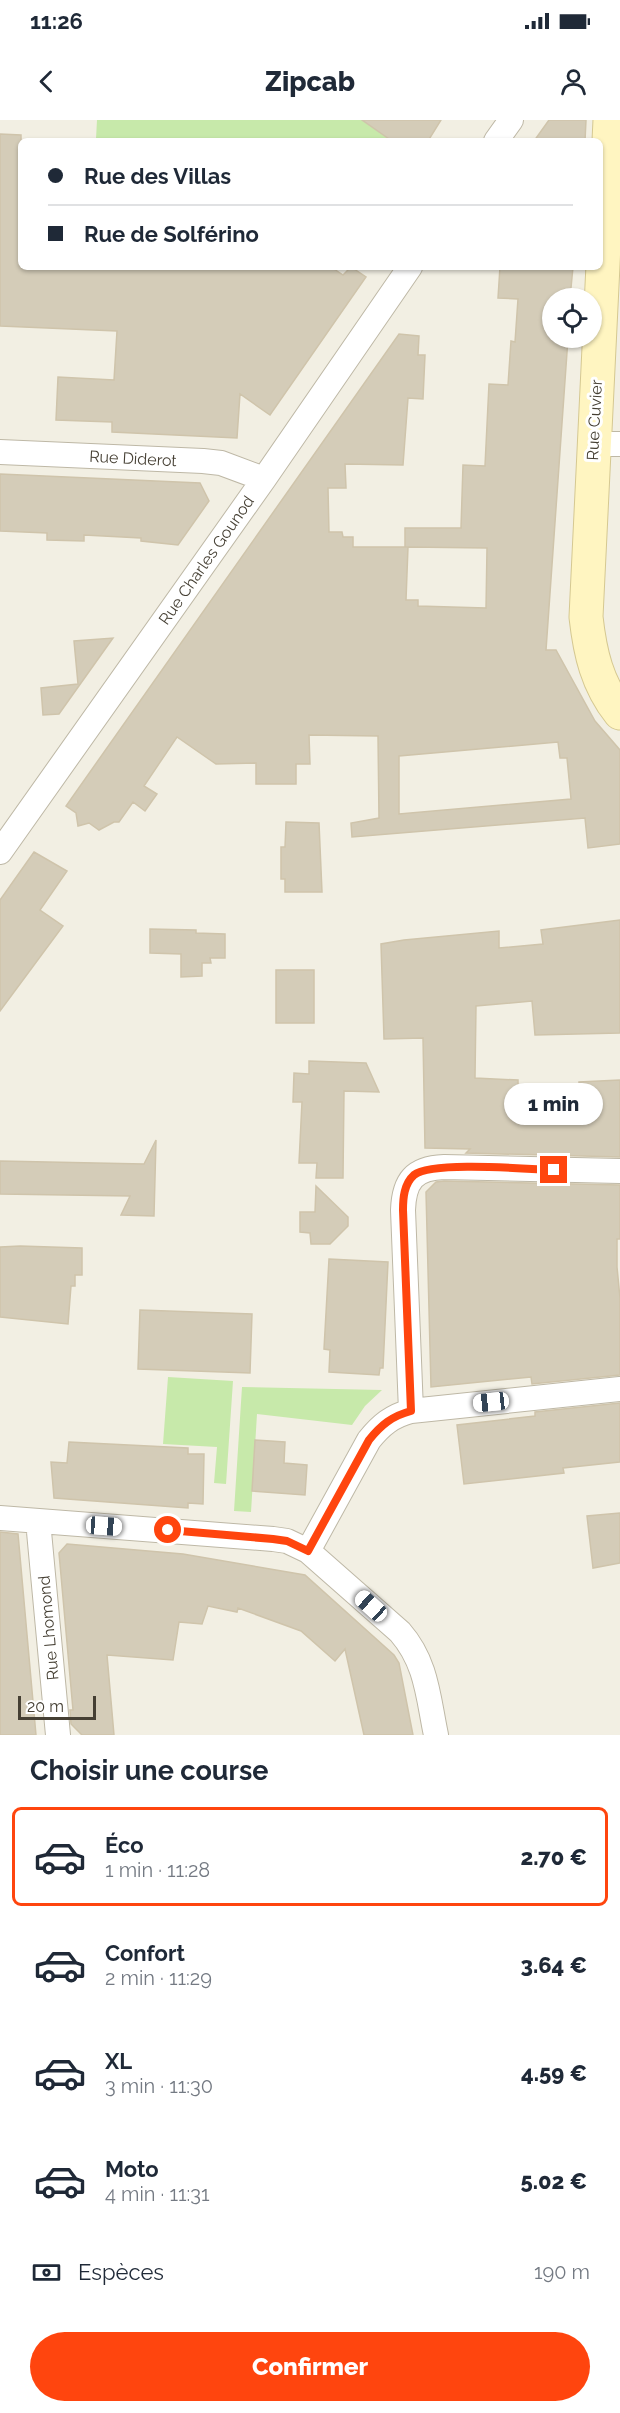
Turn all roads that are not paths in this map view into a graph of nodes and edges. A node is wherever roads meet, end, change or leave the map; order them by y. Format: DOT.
graph roads {
  1 [pos="511,120"];
  2 [pos="610,120"];
  3 [pos="498,138"];
  4 [pos="408,270"];
  5 [pos="606,444"];
  6 [pos="0,452"];
  7 [pos="264,479"];
  8 [pos="620,712"];
  9 [pos="0,852"];
  10 [pos="620,1171"];
  11 [pos="620,1389"];
  12 [pos="411,1411"];
  13 [pos="0,1518"];
  14 [pos="38,1521"];
  15 [pos="308,1551"];
  16 [pos="58,1735"];
  17 [pos="436,1735"];
  1 -- 3 [label="street"];
  2 -- 5 [label="street, Rue Cuvier"];
  4 -- 7 [label="street, Rue Charles Gounod"];
  5 -- 8 [label="street, Rue Cuvier"];
  6 -- 7 [label="street, Rue Diderot"];
  7 -- 9 [label="street, Rue Charles Gounod"];
  10 -- 12 [label="street"];
  11 -- 12 [label="street"];
  12 -- 15 [label="street"];
  13 -- 14 [label="street"];
  14 -- 15 [label="street"];
  14 -- 16 [label="street, Rue Lhomond"];
  15 -- 17 [label="street"];
}
